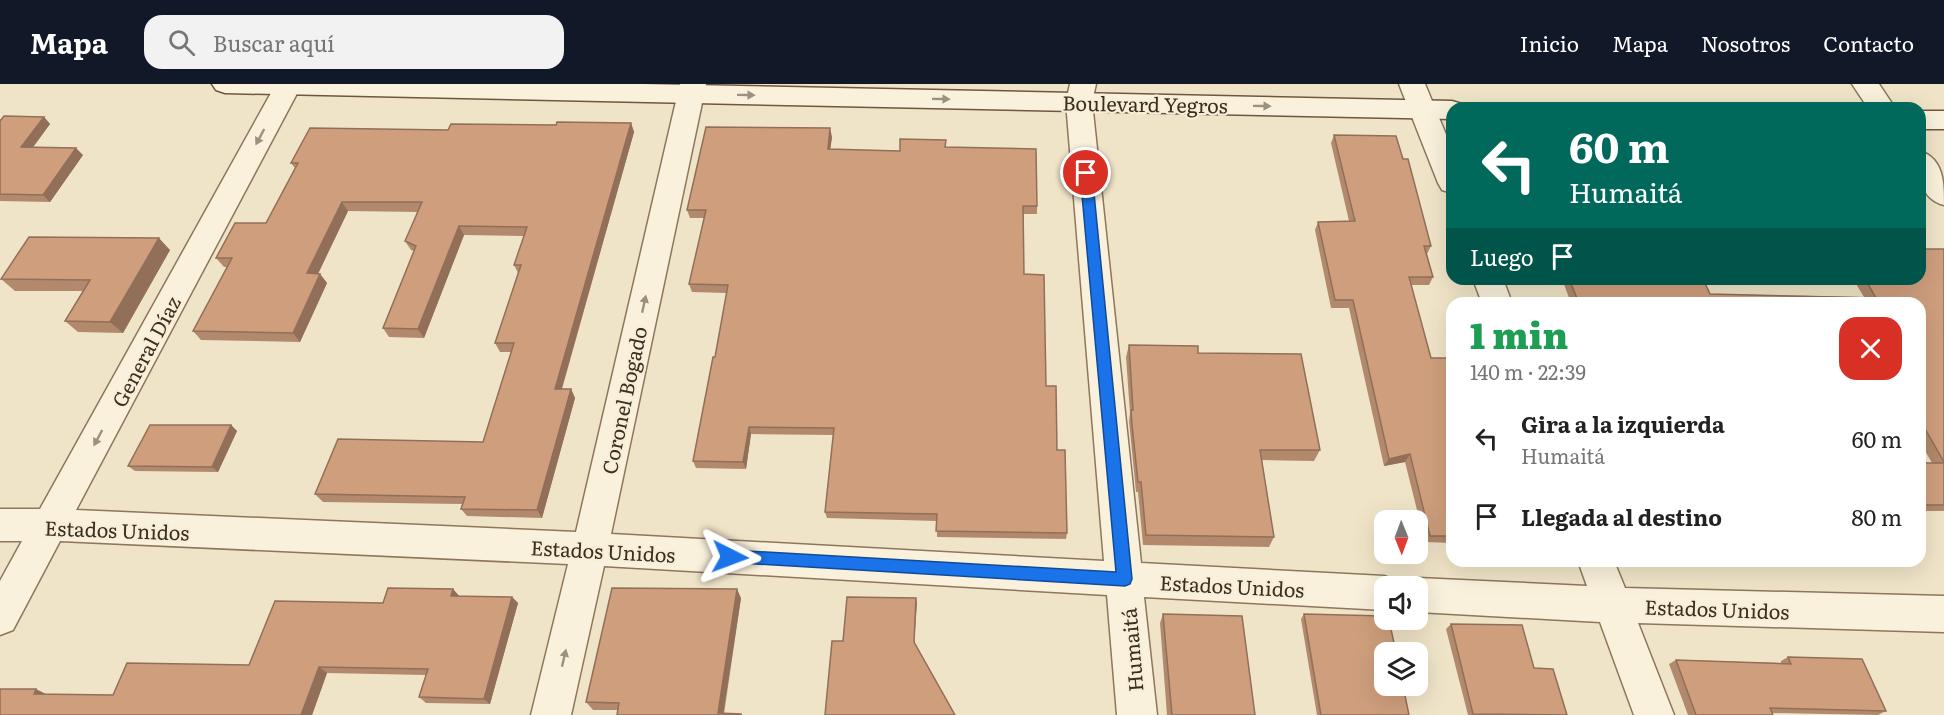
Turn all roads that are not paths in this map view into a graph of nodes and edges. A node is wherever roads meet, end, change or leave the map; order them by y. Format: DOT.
graph roads {
  1 [pos="225,84"];
  2 [pos="1412,84"];
  3 [pos="1865,84"];
  4 [pos="288,85"];
  5 [pos="692,89"];
  6 [pos="1081,93"];
  7 [pos="1878,102"];
  8 [pos="1424,109"];
  9 [pos="1446,110"];
  10 [pos="1926,120"];
  11 [pos="1944,120"];
  12 [pos="1446,167"];
  13 [pos="1926,170"];
  14 [pos="1944,195"];
  15 [pos="0,525"];
  16 [pos="50,525"];
  17 [pos="590,549"];
  18 [pos="1598,567"];
  19 [pos="1125,579"];
  20 [pos="1374,592"];
  21 [pos="1428,596"];
  22 [pos="1612,605"];
  23 [pos="1944,614"];
  24 [pos="0,617"];
  25 [pos="551,715"];
  26 [pos="1137,715"];
  27 [pos="1654,715"];
  1 -- 4 [label="street, Boulevard Yegros"];
  2 -- 8 [label="street"];
  3 -- 7 [label="street"];
  4 -- 5 [label="street, Boulevard Yegros"];
  4 -- 16 [label="street, General Díaz, one-way"];
  5 -- 6 [label="street, Boulevard Yegros, one-way"];
  17 -- 5 [label="street, Coronel Bogado, one-way"];
  6 -- 8 [label="street, Boulevard Yegros, one-way"];
  6 -- 19 [label="street, Humaitá"];
  8 -- 9 [label="street, Boulevard Yegros"];
  8 -- 12 [label="street"];
  10 -- 11 [label="street"];
  13 -- 14 [label="street"];
  15 -- 16 [label="street, Estados Unidos"];
  16 -- 17 [label="street, Estados Unidos"];
  16 -- 24 [label="street, General Díaz"];
  17 -- 19 [label="street, Estados Unidos"];
  25 -- 17 [label="street, Coronel Bogado, one-way"];
  18 -- 22 [label="street"];
  19 -- 20 [label="street, Estados Unidos"];
  19 -- 26 [label="street, Humaitá"];
  21 -- 22 [label="street, Estados Unidos"];
  22 -- 23 [label="street, Estados Unidos"];
  22 -- 27 [label="street"];
}
